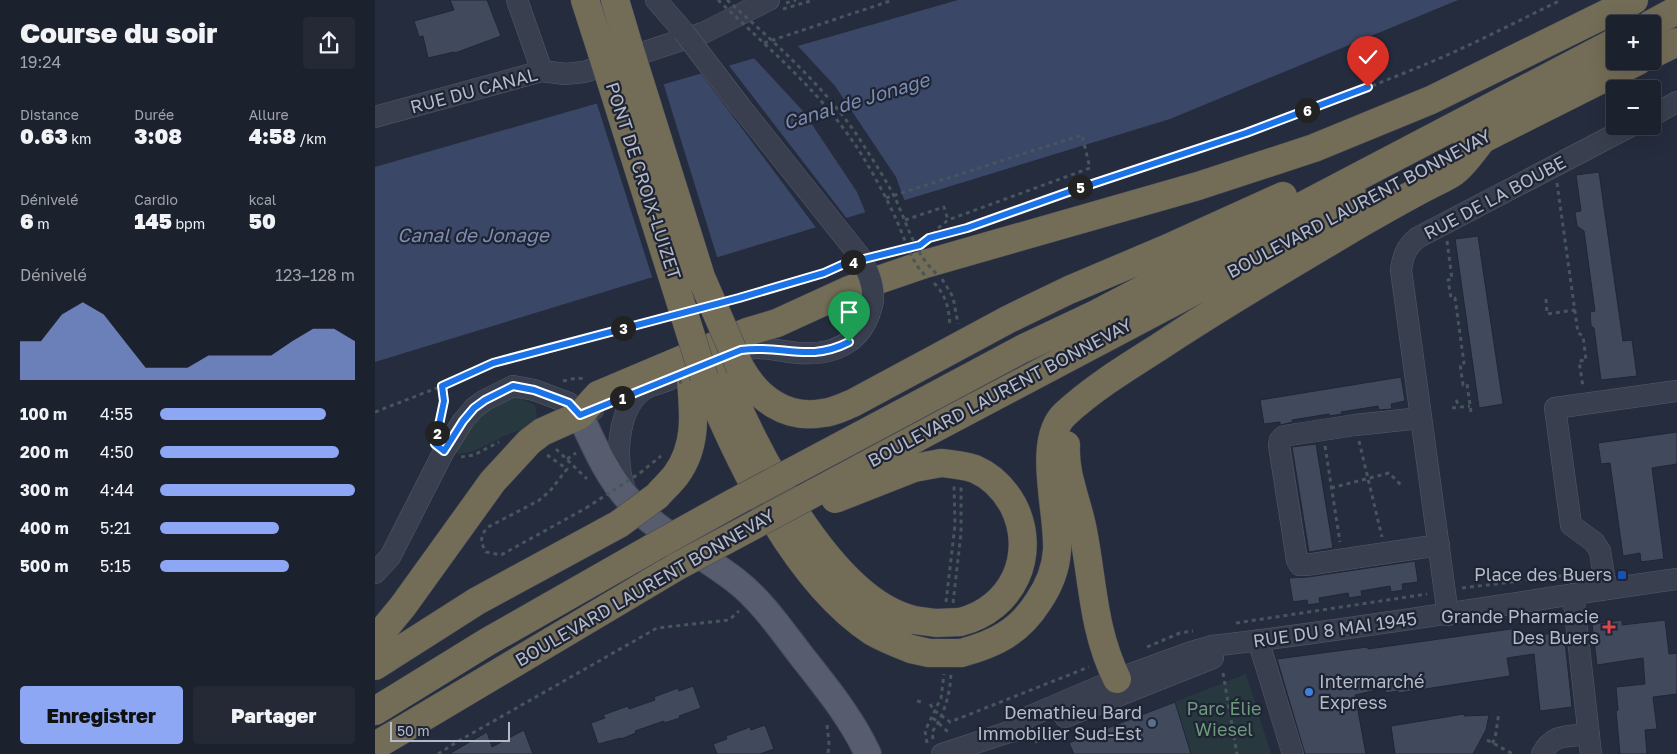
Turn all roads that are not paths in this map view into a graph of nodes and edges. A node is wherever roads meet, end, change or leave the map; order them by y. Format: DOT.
graph roads {
  1 [pos="517,0"];
  2 [pos="585,0"];
  3 [pos="615,0"];
  4 [pos="657,0"];
  5 [pos="769,0"];
  6 [pos="1634,0"];
  7 [pos="1677,10"];
  8 [pos="1661,19"];
  9 [pos="1677,42"];
  10 [pos="1606,47"];
  11 [pos="1661,50"];
  12 [pos="1620,70"];
  13 [pos="542,71"];
  14 [pos="1677,102"];
  15 [pos="1661,111"];
  16 [pos="375,117"];
  17 [pos="1614,135"];
  18 [pos="1483,139"];
  19 [pos="1421,144"];
  20 [pos="715,374"];
  21 [pos="652,386"];
  22 [pos="1677,390"];
  23 [pos="1083,397"];
  24 [pos="580,415"];
  25 [pos="1421,418"];
  26 [pos="624,513"];
  27 [pos="714,545"];
  28 [pos="1439,546"];
  29 [pos="375,573"];
  30 [pos="1677,579"];
  31 [pos="1569,584"];
  32 [pos="1606,589"];
  33 [pos="1448,614"];
  34 [pos="375,640"];
  35 [pos="1250,641"];
  36 [pos="375,666"];
  37 [pos="1110,680"];
  38 [pos="375,711"];
  39 [pos="1590,744"];
  40 [pos="375,746"];
  41 [pos="935,749"];
  42 [pos="868,754"];
  43 [pos="1293,754"];
  44 [pos="1542,754"];
  1 -- 13 [label="street"];
  2 -- 20 [label="highway, PONT DE CROIX-LUIZET, bridge"];
  3 -- 20 [label="highway, PONT DE CROIX-LUIZET, bridge"];
  4 -- 21 [label="street, bridge"];
  5 -- 13 [label="street, RUE DU CANAL"];
  6 -- 24 [label="highway"];
  7 -- 8 [label="highway"];
  9 -- 11 [label="highway"];
  10 -- 19 [label="highway, BOULEVARD LAURENT BONNEVAY"];
  12 -- 18 [label="highway, BOULEVARD LAURENT BONNEVAY"];
  13 -- 16 [label="street, RUE DU CANAL"];
  14 -- 15 [label="street"];
  17 -- 25 [label="street, RUE DE LA BOUBE"];
  18 -- 23 [label="highway"];
  18 -- 27 [label="highway, BOULEVARD LAURENT BONNEVAY, bridge"];
  19 -- 20 [label="highway"];
  19 -- 38 [label="highway, BOULEVARD LAURENT BONNEVAY, bridge"];
  20 -- 23 [label="highway, bridge"];
  20 -- 26 [label="highway, bridge"];
  20 -- 27 [label="highway, bridge"];
  21 -- 24 [label="street"];
  21 -- 26 [label="street"];
  22 -- 32 [label="street"];
  23 -- 37 [label="highway"];
  24 -- 26 [label="main road"];
  24 -- 29 [label="street"];
  24 -- 34 [label="highway"];
  25 -- 28 [label="street, RUE DE LA BOUBE"];
  25 -- 28 [label="street"];
  26 -- 36 [label="highway"];
  26 -- 42 [label="main road"];
  27 -- 40 [label="highway, BOULEVARD LAURENT BONNEVAY, bridge"];
  28 -- 33 [label="street, RUE DE LA BOUBE"];
  30 -- 32 [label="street, RUE DU 8 MAI 1945"];
  31 -- 32 [label="street, RUE DU 8 MAI 1945"];
  31 -- 33 [label="street, RUE DU 8 MAI 1945"];
  31 -- 39 [label="street"];
  33 -- 35 [label="street, RUE DU 8 MAI 1945"];
  35 -- 37 [label="street, RUE DU 8 MAI 1945"];
  35 -- 43 [label="street"];
  37 -- 41 [label="street, RUE DU 8 MAI 1945"];
  39 -- 44 [label="street"];
}
